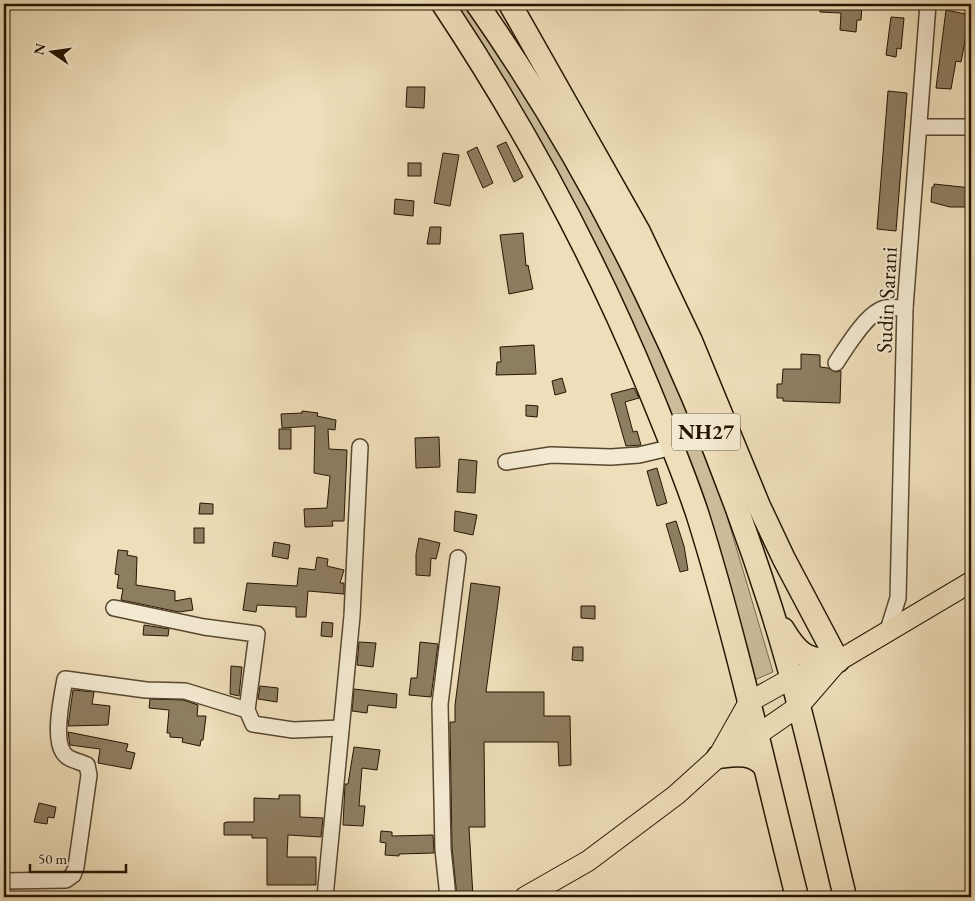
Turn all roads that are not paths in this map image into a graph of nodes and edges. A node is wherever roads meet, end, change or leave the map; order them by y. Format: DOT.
graph roads {
  1 [pos="443,4"];
  2 [pos="477,4"];
  3 [pos="510,4"];
  4 [pos="928,4"];
  5 [pos="920,127"];
  6 [pos="971,127"];
  7 [pos="905,308"];
  8 [pos="836,363"];
  9 [pos="360,447"];
  10 [pos="674,448"];
  11 [pos="506,462"];
  12 [pos="458,558"];
  13 [pos="971,582"];
  14 [pos="898,598"];
  15 [pos="114,608"];
  16 [pos="772,611"];
  17 [pos="920,611"];
  18 [pos="888,630"];
  19 [pos="838,661"];
  20 [pos="792,678"];
  21 [pos="748,702"];
  22 [pos="799,706"];
  23 [pos="247,710"];
  24 [pos="341,728"];
  25 [pos="757,734"];
  26 [pos="718,757"];
  27 [pos="764,766"];
  28 [pos="4,881"];
  29 [pos="324,897"];
  30 [pos="448,897"];
  31 [pos="525,897"];
  32 [pos="797,897"];
  33 [pos="845,897"];
  1 -- 10 [label="highway, NH27"];
  2 -- 16 [label="highway, NH27"];
  3 -- 19 [label="highway"];
  4 -- 5 [label="street, Sudin Sarani"];
  5 -- 6 [label="street"];
  5 -- 7 [label="street, Sudin Sarani"];
  7 -- 8 [label="street"];
  7 -- 14 [label="street, Sudin Sarani"];
  9 -- 24 [label="street"];
  10 -- 11 [label="street"];
  10 -- 21 [label="highway, NH27"];
  12 -- 30 [label="street"];
  13 -- 17 [label="main road"];
  14 -- 17 [label="street"];
  14 -- 18 [label="street, Sudin Sarani"];
  15 -- 23 [label="street"];
  16 -- 19 [label="highway"];
  16 -- 20 [label="highway, NH27"];
  17 -- 18 [label="main road"];
  18 -- 19 [label="main road"];
  19 -- 20 [label="main road"];
  19 -- 22 [label="main road"];
  20 -- 21 [label="main road"];
  20 -- 22 [label="highway, NH27"];
  21 -- 25 [label="highway, NH27"];
  21 -- 26 [label="main road"];
  22 -- 25 [label="main road"];
  22 -- 33 [label="highway, NH27"];
  23 -- 24 [label="street"];
  23 -- 28 [label="street"];
  24 -- 29 [label="street"];
  25 -- 26 [label="main road"];
  25 -- 27 [label="highway, NH27"];
  26 -- 27 [label="highway"];
  26 -- 31 [label="main road"];
  27 -- 32 [label="highway, NH27"];
}
